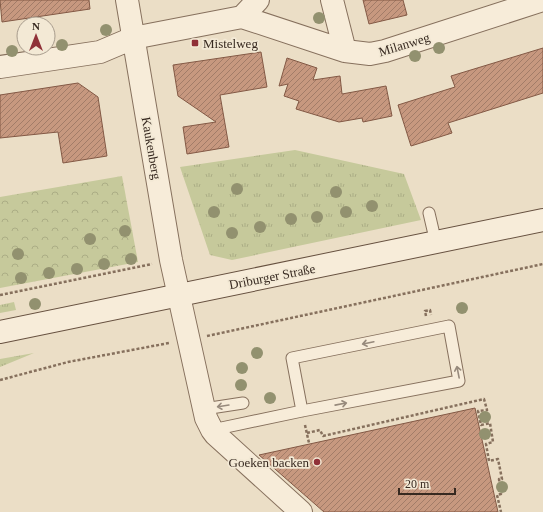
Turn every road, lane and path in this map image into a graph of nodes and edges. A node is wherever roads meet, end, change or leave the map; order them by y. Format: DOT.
graph roads {
  1 [pos="127,0"];
  2 [pos="258,0"];
  3 [pos="332,0"];
  4 [pos="543,0"];
  5 [pos="242,17"];
  6 [pos="133,38"];
  7 [pos="345,51"];
  8 [pos="0,67"];
  9 [pos="429,213"];
  10 [pos="543,220"];
  11 [pos="436,243"];
  12 [pos="171,260"];
  13 [pos="543,264"];
  14 [pos="0,295"];
  15 [pos="178,296"];
  16 [pos="430,310"];
  17 [pos="425,311"];
  18 [pos="0,332"];
  19 [pos="189,339"];
  20 [pos="0,380"];
  21 [pos="242,403"];
  22 [pos="204,409"];
  23 [pos="302,411"];
  24 [pos="212,430"];
  25 [pos="307,433"];
  26 [pos="301,512"];
  27 [pos="501,512"];
  1 -- 6 [label="street, Kaukenberg"];
  2 -- 5 [label="street"];
  3 -- 7 [label="street"];
  4 -- 7 [label="street, Milanweg"];
  5 -- 6 [label="street"];
  5 -- 7 [label="street, Milanweg"];
  6 -- 8 [label="street"];
  6 -- 12 [label="street, Kaukenberg"];
  9 -- 11 [label="lane"];
  10 -- 11 [label="street, Driburger Straße"];
  11 -- 15 [label="street, Driburger Straße"];
  12 -- 14 [label="path"];
  12 -- 15 [label="street, Kaukenberg"];
  13 -- 19 [label="path"];
  15 -- 18 [label="street, Driburger Straße"];
  15 -- 19 [label="street, Kaukenberg"];
  16 -- 17 [label="path"];
  19 -- 20 [label="path"];
  19 -- 22 [label="street, Kaukenberg"];
  21 -- 22 [label="lane, one-way"];
  22 -- 24 [label="street, Kaukenberg"];
  23 -- 23 [label="lane, one-way"];
  23 -- 24 [label="lane"];
  24 -- 26 [label="street"];
  25 -- 27 [label="path"];
}
